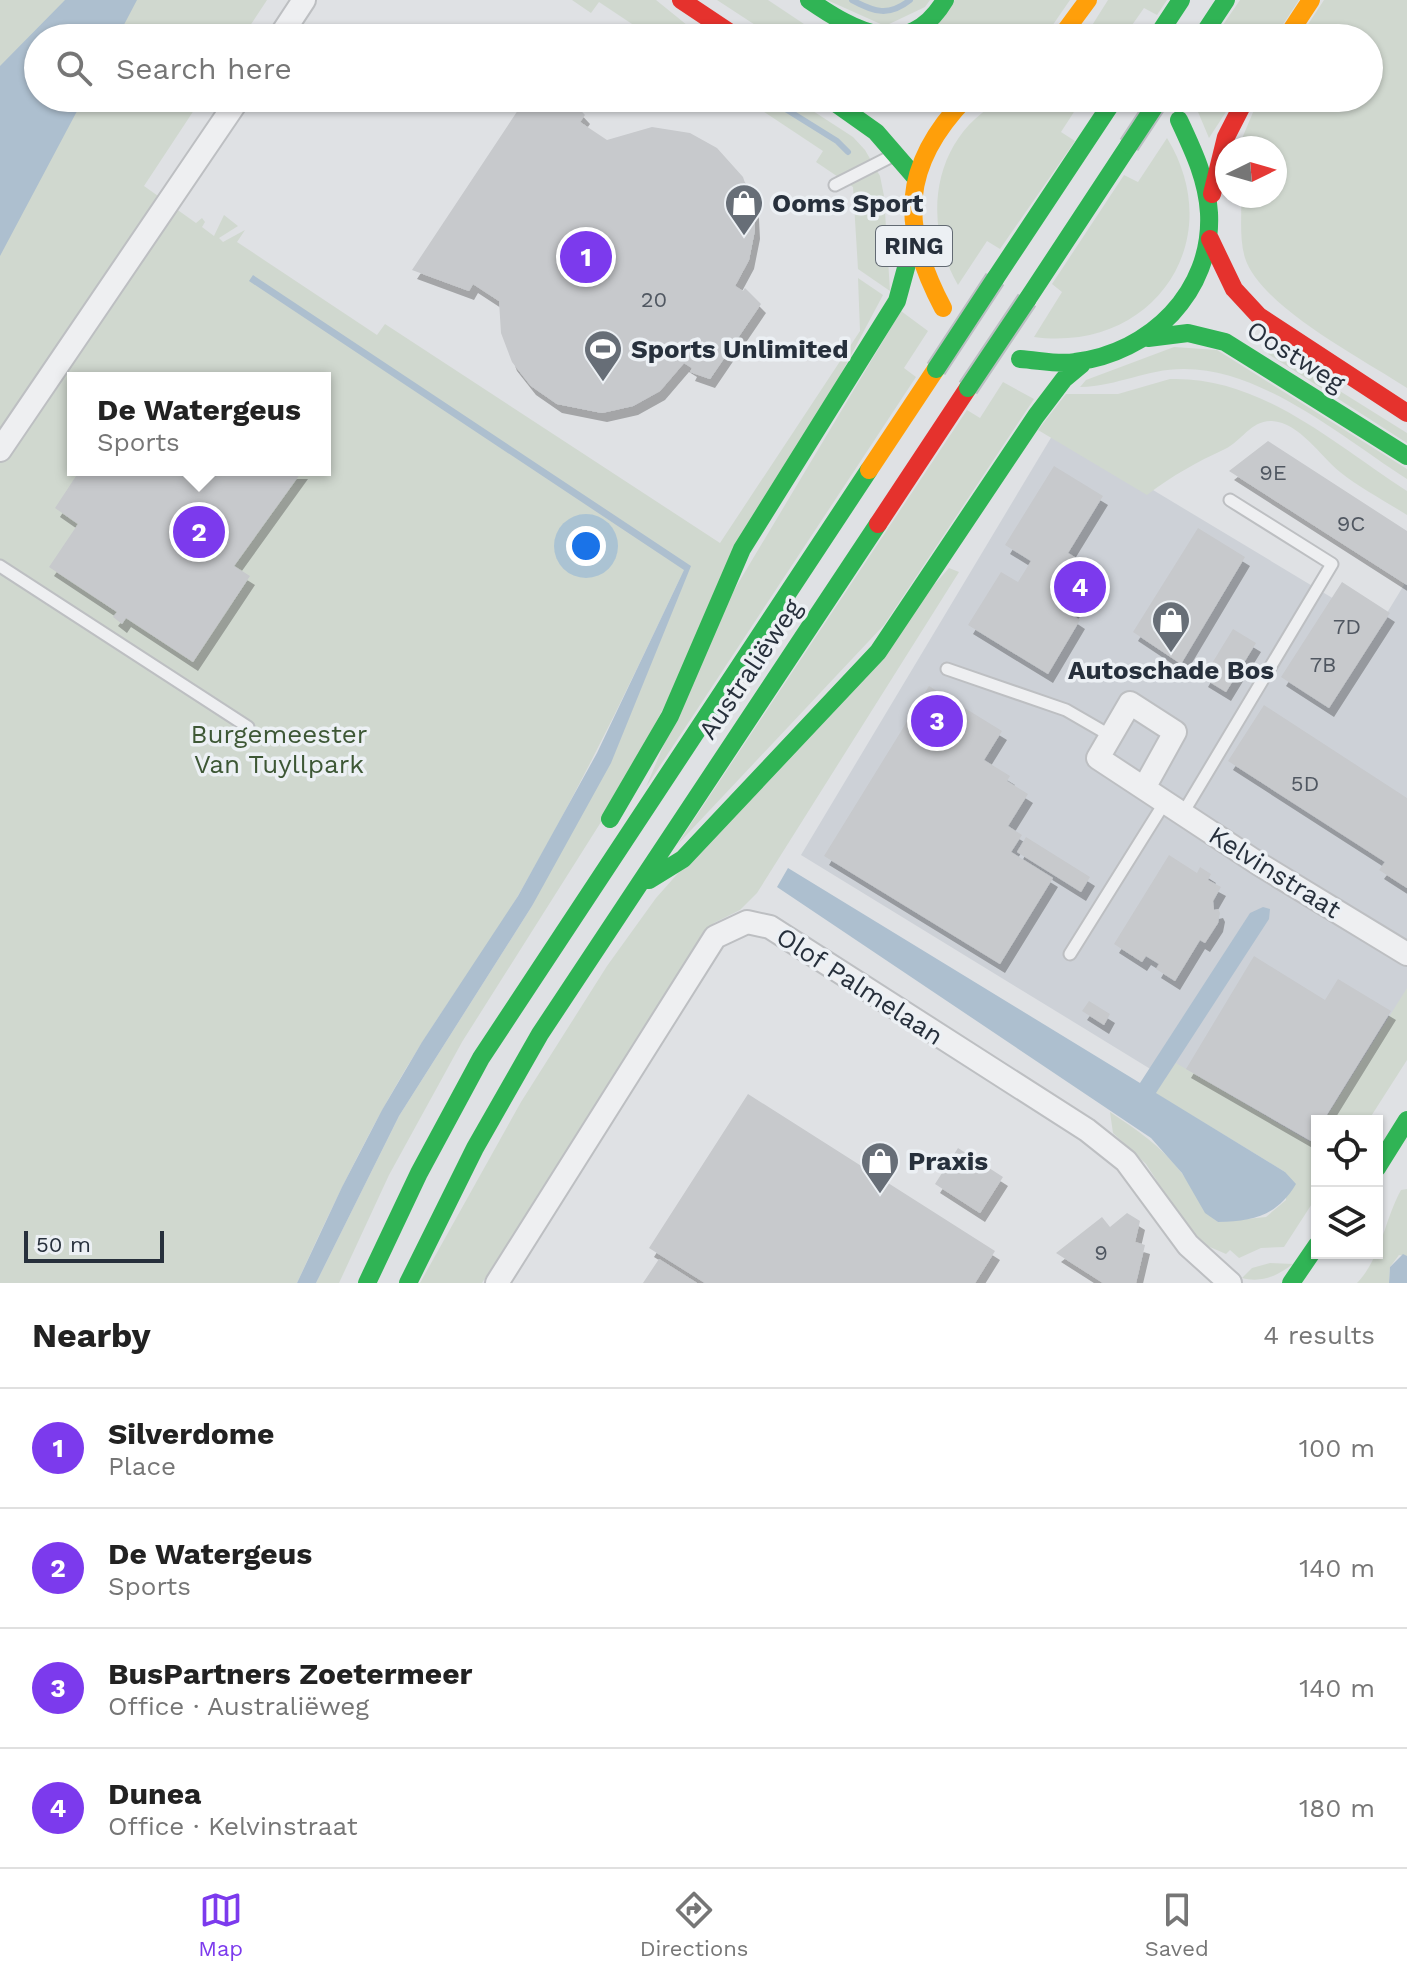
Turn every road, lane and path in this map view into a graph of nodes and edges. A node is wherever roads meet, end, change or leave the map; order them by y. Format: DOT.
graph roads {
  1 [pos="304,0"];
  2 [pos="681,0"];
  3 [pos="945,0"];
  4 [pos="1088,0"];
  5 [pos="1181,0"];
  6 [pos="1226,0"];
  7 [pos="1311,0"];
  8 [pos="802,4"];
  9 [pos="288,24"];
  10 [pos="717,24"];
  11 [pos="824,24"];
  12 [pos="844,24"];
  13 [pos="928,24"];
  14 [pos="1070,24"];
  15 [pos="1165,24"];
  16 [pos="1210,24"];
  17 [pos="1295,24"];
  18 [pos="229,112"];
  19 [pos="849,112"];
  20 [pos="950,112"];
  21 [pos="1105,112"];
  22 [pos="1151,112"];
  23 [pos="1239,112"];
  24 [pos="1179,120"];
  25 [pos="896,154"];
  26 [pos="915,177"];
  27 [pos="835,185"];
  28 [pos="1211,200"];
  29 [pos="1210,239"];
  30 [pos="913,242"];
  31 [pos="943,308"];
  32 [pos="1148,338"];
  33 [pos="1020,359"];
  34 [pos="1082,364"];
  35 [pos="1407,413"];
  36 [pos="0,450"];
  37 [pos="1407,456"];
  38 [pos="1230,500"];
  39 [pos="0,566"];
  40 [pos="947,669"];
  41 [pos="248,727"];
  42 [pos="1111,736"];
  43 [pos="1144,788"];
  44 [pos="1174,808"];
  45 [pos="598,840"];
  46 [pos="574,882"];
  47 [pos="636,888"];
  48 [pos="1070,954"];
  49 [pos="1407,954"];
  50 [pos="546,957"];
  51 [pos="1403,1135"];
  52 [pos="1383,1160"];
  53 [pos="1311,1254"];
  54 [pos="1329,1259"];
  55 [pos="1321,1273"];
  56 [pos="367,1283"];
  57 [pos="408,1283"];
  58 [pos="497,1283"];
  59 [pos="1230,1283"];
  60 [pos="1291,1283"];
  1 -- 9 [label="street"];
  2 -- 10 [label="main road"];
  3 -- 13 [label="main road"];
  4 -- 14 [label="main road"];
  5 -- 15 [label="main road"];
  6 -- 16 [label="main road"];
  7 -- 17 [label="main road"];
  8 -- 11 [label="main road"];
  8 -- 12 [label="main road"];
  18 -- 36 [label="street"];
  19 -- 25 [label="main road"];
  20 -- 26 [label="main road, RING"];
  21 -- 50 [label="main road, Australiëweg, bridge"];
  22 -- 47 [label="main road, Australiëweg, bridge"];
  23 -- 28 [label="main road"];
  24 -- 28 [label="main road"];
  25 -- 26 [label="main road"];
  25 -- 27 [label="lane"];
  26 -- 30 [label="main road, RING"];
  28 -- 29 [label="main road"];
  29 -- 32 [label="main road"];
  29 -- 35 [label="main road, Oostweg"];
  30 -- 31 [label="main road, RING"];
  30 -- 45 [label="main road"];
  32 -- 34 [label="main road"];
  32 -- 37 [label="main road, Oostweg"];
  33 -- 34 [label="main road"];
  34 -- 47 [label="main road"];
  38 -- 44 [label="lane"];
  39 -- 41 [label="lane"];
  40 -- 42 [label="lane"];
  42 -- 43 [label="street, Kelvinstraat"];
  42 -- 43 [label="street"];
  43 -- 44 [label="street, Kelvinstraat"];
  44 -- 48 [label="lane"];
  44 -- 49 [label="street, Kelvinstraat"];
  46 -- 50 [label="main road"];
  47 -- 57 [label="main road, Australiëweg"];
  50 -- 56 [label="main road, Australiëweg"];
  51 -- 52 [label="main road"];
  53 -- 60 [label="main road"];
  54 -- 55 [label="main road"];
  58 -- 59 [label="street, Olof Palmelaan"];
}
